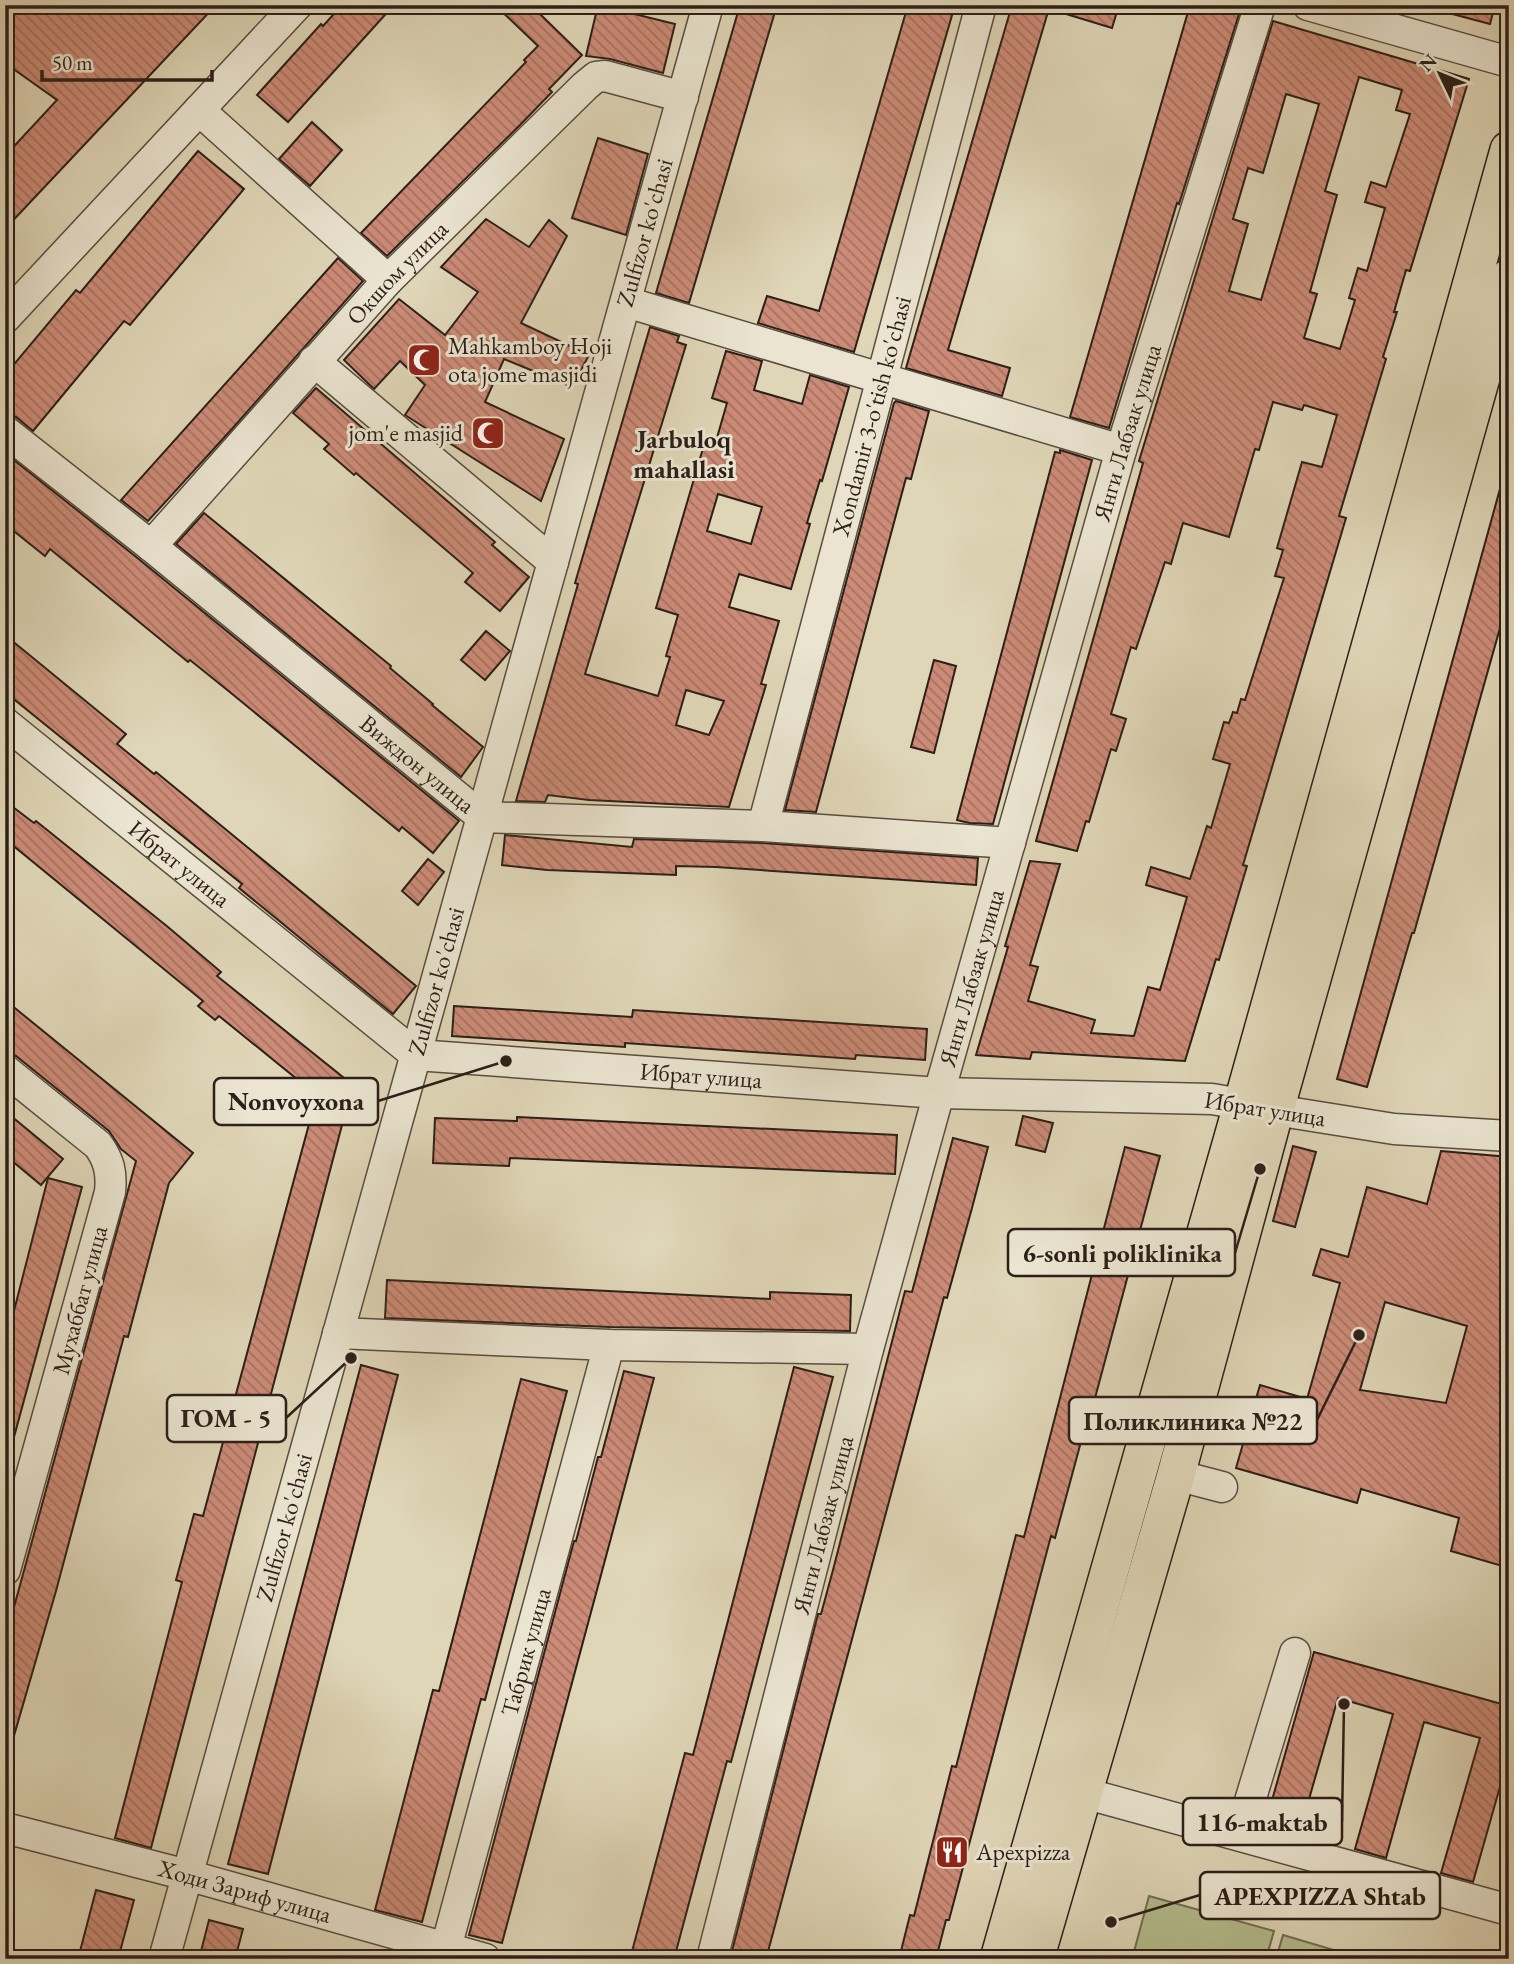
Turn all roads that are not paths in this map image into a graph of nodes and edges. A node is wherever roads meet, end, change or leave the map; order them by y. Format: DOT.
graph roads {
  1 [pos="297,5"];
  2 [pos="708,5"];
  3 [pos="981,5"];
  4 [pos="1259,5"];
  5 [pos="1308,5"];
  6 [pos="1509,62"];
  7 [pos="683,97"];
  8 [pos="199,110"];
  9 [pos="1509,150"];
  10 [pos="1509,278"];
  11 [pos="388,280"];
  12 [pos="626,302"];
  13 [pos="5,318"];
  14 [pos="314,361"];
  15 [pos="881,380"];
  16 [pos="5,431"];
  17 [pos="1121,450"];
  18 [pos="151,546"];
  19 [pos="554,562"];
  20 [pos="5,723"];
  21 [pos="482,817"];
  22 [pos="763,826"];
  23 [pos="1010,843"];
  24 [pos="416,1055"];
  25 [pos="5,1070"];
  26 [pos="939,1093"];
  27 [pos="1258,1107"];
  28 [pos="1509,1136"];
  29 [pos="338,1333"];
  30 [pos="609,1345"];
  31 [pos="868,1349"];
  32 [pos="1176,1475"];
  33 [pos="1222,1487"];
  34 [pos="5,1570"];
  35 [pos="1294,1654"];
  36 [pos="1084,1793"];
  37 [pos="5,1828"];
  38 [pos="1240,1834"];
  39 [pos="187,1875"];
  40 [pos="1509,1910"];
  41 [pos="444,1954"];
  42 [pos="164,1959"];
  43 [pos="485,1959"];
  44 [pos="712,1959"];
  45 [pos="999,1959"];
  46 [pos="1035,1959"];
  1 -- 8 [label="street"];
  2 -- 7 [label="street, Zulfizor ko'chasi"];
  3 -- 15 [label="street, Xondamir 3-o'tish ko'chasi"];
  4 -- 17 [label="street, Янги Лабзак улица"];
  5 -- 6 [label="street"];
  7 -- 11 [label="street, Окшом улица"];
  7 -- 12 [label="street, Zulfizor ko'chasi"];
  8 -- 11 [label="street"];
  8 -- 13 [label="street"];
  9 -- 27 [label="main road"];
  10 -- 27 [label="main road"];
  11 -- 14 [label="street, Окшом улица"];
  12 -- 15 [label="street"];
  12 -- 19 [label="street, Zulfizor ko'chasi"];
  14 -- 18 [label="street, Окшом улица"];
  14 -- 19 [label="street"];
  15 -- 17 [label="street"];
  15 -- 22 [label="street, Xondamir 3-o'tish ko'chasi"];
  16 -- 18 [label="street, Виждон улица"];
  17 -- 23 [label="street, Янги Лабзак улица"];
  18 -- 21 [label="street, Виждон улица"];
  19 -- 21 [label="street, Zulfizor ko'chasi"];
  20 -- 24 [label="street, Ибрат улица"];
  21 -- 22 [label="street, Виждон улица"];
  21 -- 24 [label="street, Zulfizor ko'chasi"];
  22 -- 23 [label="street, Виждон улица"];
  23 -- 26 [label="street, Янги Лабзак улица"];
  24 -- 26 [label="street, Ибрат улица"];
  24 -- 29 [label="street, Zulfizor ko'chasi"];
  25 -- 34 [label="street, Мухаббат улица"];
  26 -- 27 [label="street, Ибрат улица"];
  26 -- 31 [label="street, Янги Лабзак улица"];
  27 -- 28 [label="street, Ибрат улица"];
  27 -- 32 [label="main road"];
  27 -- 45 [label="main road"];
  29 -- 30 [label="street"];
  29 -- 39 [label="street, Zulfizor ko'chasi"];
  30 -- 31 [label="street"];
  30 -- 41 [label="street, Табрик улица"];
  31 -- 44 [label="street, Янги Лабзак улица"];
  32 -- 33 [label="street"];
  32 -- 36 [label="main road"];
  35 -- 38 [label="street"];
  36 -- 38 [label="street"];
  36 -- 46 [label="main road"];
  37 -- 39 [label="street, Ходи Зариф улица"];
  38 -- 40 [label="street"];
  39 -- 41 [label="street, Ходи Зариф улица"];
  39 -- 42 [label="street, Zulfizor ko'chasi"];
  41 -- 43 [label="street, Ходи Зариф улица"];
}
